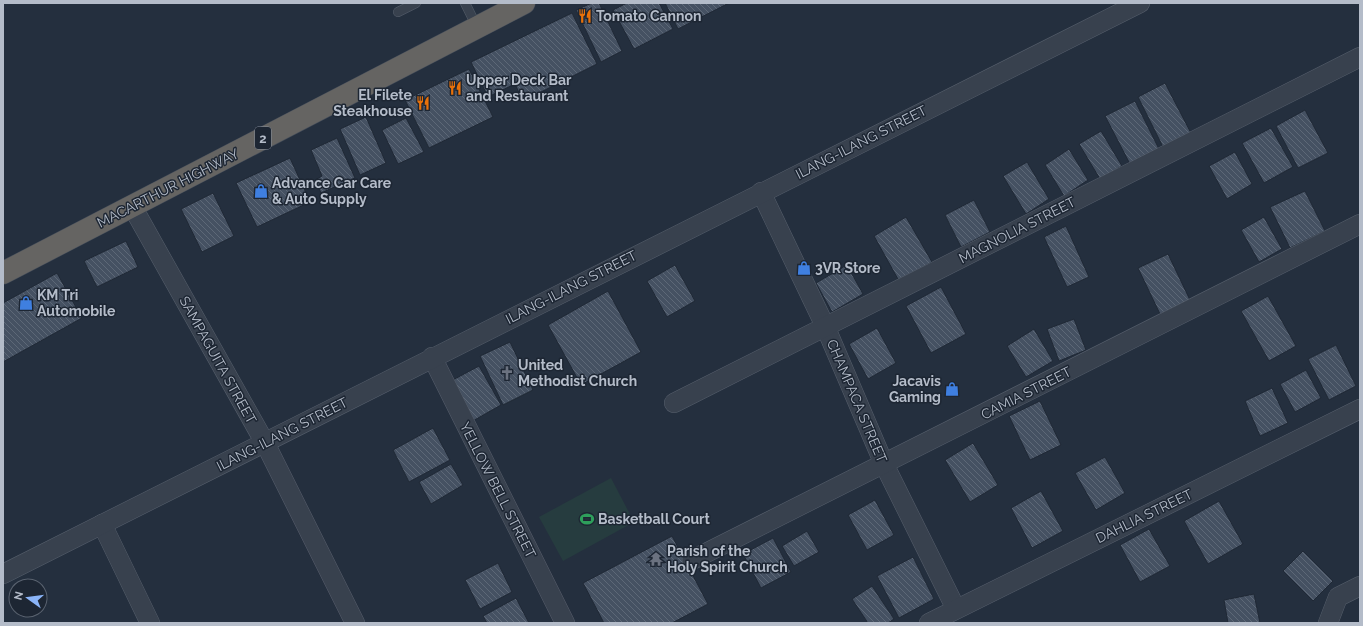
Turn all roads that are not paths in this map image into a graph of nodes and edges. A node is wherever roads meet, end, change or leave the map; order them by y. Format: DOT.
graph roads {
  1 [pos="416,3"];
  2 [pos="465,3"];
  3 [pos="524,3"];
  4 [pos="1140,3"];
  5 [pos="398,12"];
  6 [pos="477,27"];
  7 [pos="1360,57"];
  8 [pos="761,192"];
  9 [pos="132,206"];
  10 [pos="1360,224"];
  11 [pos="3,273"];
  12 [pos="825,326"];
  13 [pos="432,357"];
  14 [pos="674,403"];
  15 [pos="1360,409"];
  16 [pos="264,443"];
  17 [pos="884,464"];
  18 [pos="102,524"];
  19 [pos="692,560"];
  20 [pos="3,574"];
  21 [pos="1360,586"];
  22 [pos="956,609"];
  23 [pos="150,623"];
  24 [pos="355,623"];
  25 [pos="565,623"];
  26 [pos="929,623"];
  27 [pos="1328,623"];
  1 -- 5 [label="lane"];
  2 -- 6 [label="lane"];
  3 -- 6 [label="highway, MACARTHUR HIGHWAY / 2"];
  4 -- 8 [label="street, ILANG-ILANG STREET"];
  6 -- 9 [label="highway, MACARTHUR HIGHWAY / 2"];
  7 -- 12 [label="street, MAGNOLIA STREET"];
  8 -- 12 [label="street, CHAMPACA STREET"];
  8 -- 13 [label="street, ILANG-ILANG STREET"];
  9 -- 11 [label="highway, MACARTHUR HIGHWAY / 2"];
  9 -- 16 [label="street, SAMPAGUITA STREET"];
  10 -- 17 [label="street, CAMIA STREET"];
  12 -- 14 [label="street, MAGNOLIA STREET"];
  12 -- 17 [label="street, CHAMPACA STREET"];
  13 -- 16 [label="street, ILANG-ILANG STREET"];
  13 -- 25 [label="street, YELLOW BELL STREET"];
  15 -- 22 [label="street, DAHLIA STREET"];
  16 -- 18 [label="street, ILANG-ILANG STREET"];
  16 -- 24 [label="street, SAMPAGUITA STREET"];
  17 -- 19 [label="street, CAMIA STREET"];
  17 -- 22 [label="street, CHAMPACA STREET"];
  18 -- 20 [label="street, ILANG-ILANG STREET"];
  18 -- 23 [label="street"];
  21 -- 27 [label="street"];
  22 -- 26 [label="street, DAHLIA STREET"];
}
